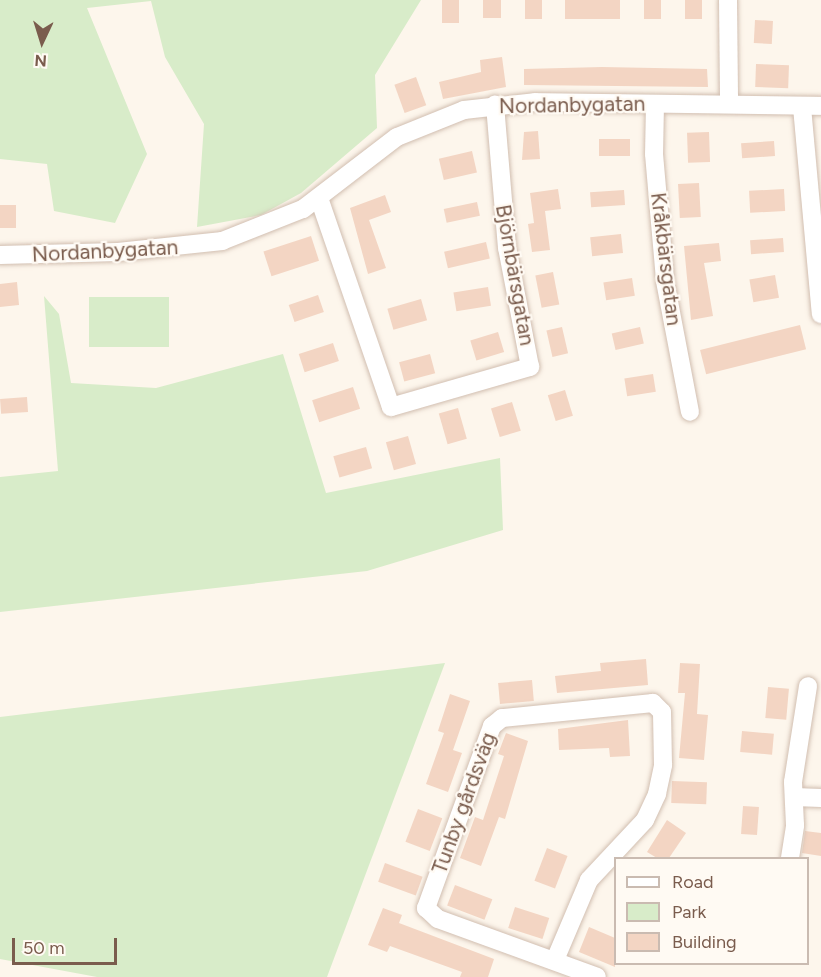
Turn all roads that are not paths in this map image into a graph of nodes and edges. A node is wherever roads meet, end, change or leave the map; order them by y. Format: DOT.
graph roads {
  1 [pos="728,0"];
  2 [pos="655,104"];
  3 [pos="729,104"];
  4 [pos="495,105"];
  5 [pos="821,106"];
  6 [pos="802,107"];
  7 [pos="319,198"];
  8 [pos="0,255"];
  9 [pos="821,314"];
  10 [pos="690,412"];
  11 [pos="808,686"];
  12 [pos="794,797"];
  13 [pos="821,798"];
  14 [pos="790,857"];
  15 [pos="555,960"];
  16 [pos="597,977"];
  1 -- 3 [label="street"];
  2 -- 3 [label="street, Nordanbygatan"];
  2 -- 4 [label="street, Nordanbygatan"];
  2 -- 10 [label="street, Kråkbärsgatan"];
  3 -- 6 [label="street, Nordanbygatan"];
  4 -- 7 [label="street, Nordanbygatan"];
  4 -- 7 [label="street, Björnbärsgatan"];
  5 -- 6 [label="street, Nordanbygatan"];
  6 -- 9 [label="street"];
  7 -- 8 [label="street, Nordanbygatan"];
  11 -- 12 [label="street"];
  12 -- 13 [label="street"];
  12 -- 14 [label="street"];
  15 -- 15 [label="street, Tunby gårdsväg"];
  15 -- 16 [label="street, Tunby gårdsväg"];
}
